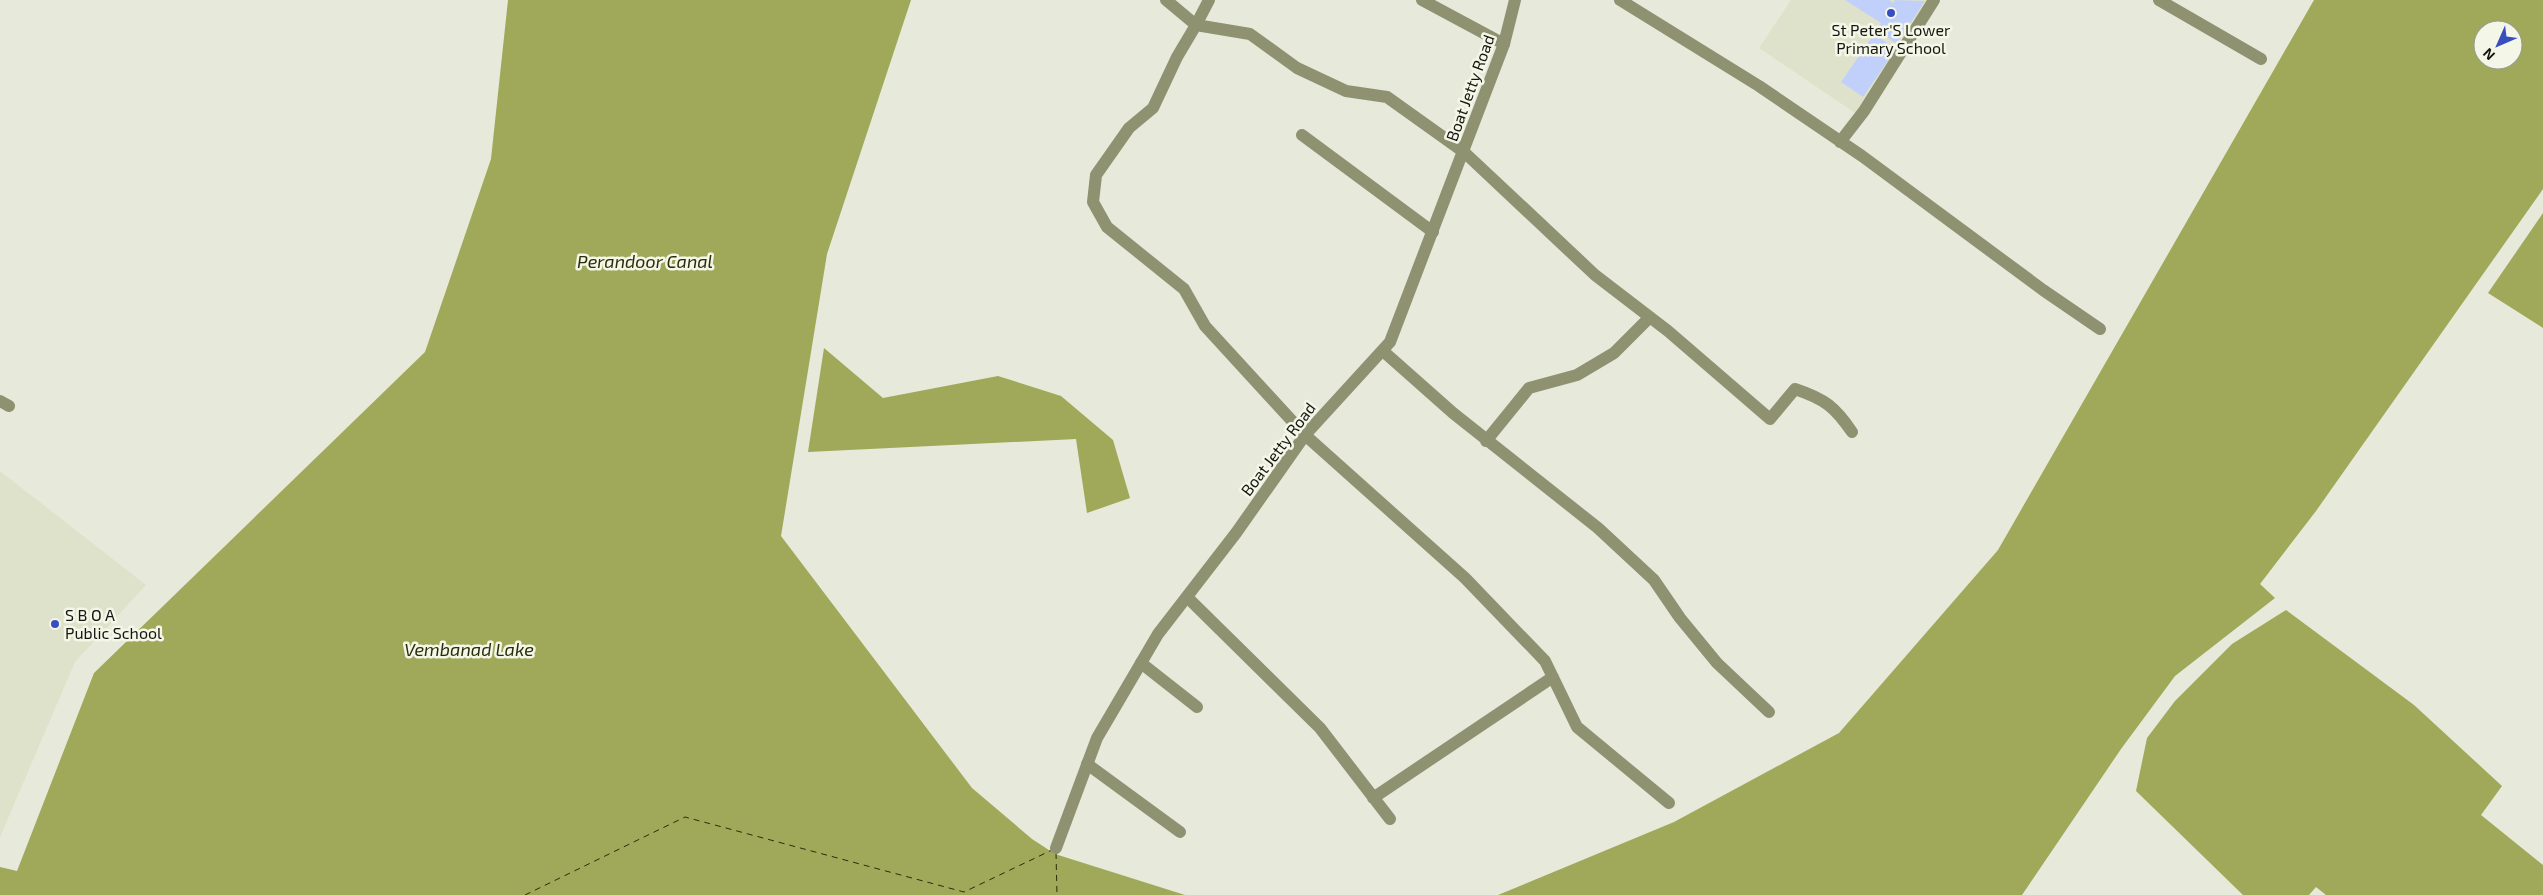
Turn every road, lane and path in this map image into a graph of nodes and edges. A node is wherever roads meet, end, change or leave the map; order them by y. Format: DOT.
graph roads {
  1 [pos="1166,0"];
  2 [pos="1209,0"];
  3 [pos="1422,0"];
  4 [pos="1515,0"];
  5 [pos="1620,0"];
  6 [pos="1934,0"];
  7 [pos="2159,0"];
  8 [pos="1196,25"];
  9 [pos="1504,44"];
  10 [pos="2261,59"];
  11 [pos="1302,135"];
  12 [pos="1840,142"];
  13 [pos="1464,152"];
  14 [pos="1433,232"];
  15 [pos="1650,317"];
  16 [pos="2100,329"];
  17 [pos="1383,351"];
  18 [pos="1852,432"];
  19 [pos="1305,435"];
  20 [pos="1486,441"];
  21 [pos="1187,597"];
  22 [pos="1141,663"];
  23 [pos="1553,677"];
  24 [pos="1197,707"];
  25 [pos="1769,712"];
  26 [pos="1087,764"];
  27 [pos="1373,798"];
  28 [pos="1669,803"];
  29 [pos="1390,820"];
  30 [pos="1180,832"];
  31 [pos="1056,848"];
  1 -- 8 [label="street"];
  2 -- 8 [label="street"];
  3 -- 9 [label="street"];
  4 -- 9 [label="street, Boat Jetty Road"];
  5 -- 12 [label="street"];
  6 -- 12 [label="street"];
  7 -- 10 [label="street"];
  8 -- 13 [label="street"];
  8 -- 19 [label="street"];
  9 -- 13 [label="street, Boat Jetty Road"];
  11 -- 14 [label="street"];
  12 -- 16 [label="street"];
  13 -- 14 [label="street, Boat Jetty Road"];
  13 -- 15 [label="street"];
  14 -- 17 [label="street, Boat Jetty Road"];
  15 -- 18 [label="street"];
  15 -- 20 [label="street"];
  17 -- 19 [label="street, Boat Jetty Road"];
  17 -- 20 [label="street"];
  19 -- 21 [label="street, Boat Jetty Road"];
  19 -- 23 [label="street"];
  20 -- 25 [label="street"];
  21 -- 22 [label="street, Boat Jetty Road"];
  21 -- 27 [label="street"];
  22 -- 24 [label="street"];
  22 -- 26 [label="street, Boat Jetty Road"];
  23 -- 27 [label="street"];
  23 -- 28 [label="street"];
  26 -- 30 [label="street"];
  26 -- 31 [label="street, Boat Jetty Road"];
  27 -- 29 [label="street"];
}
